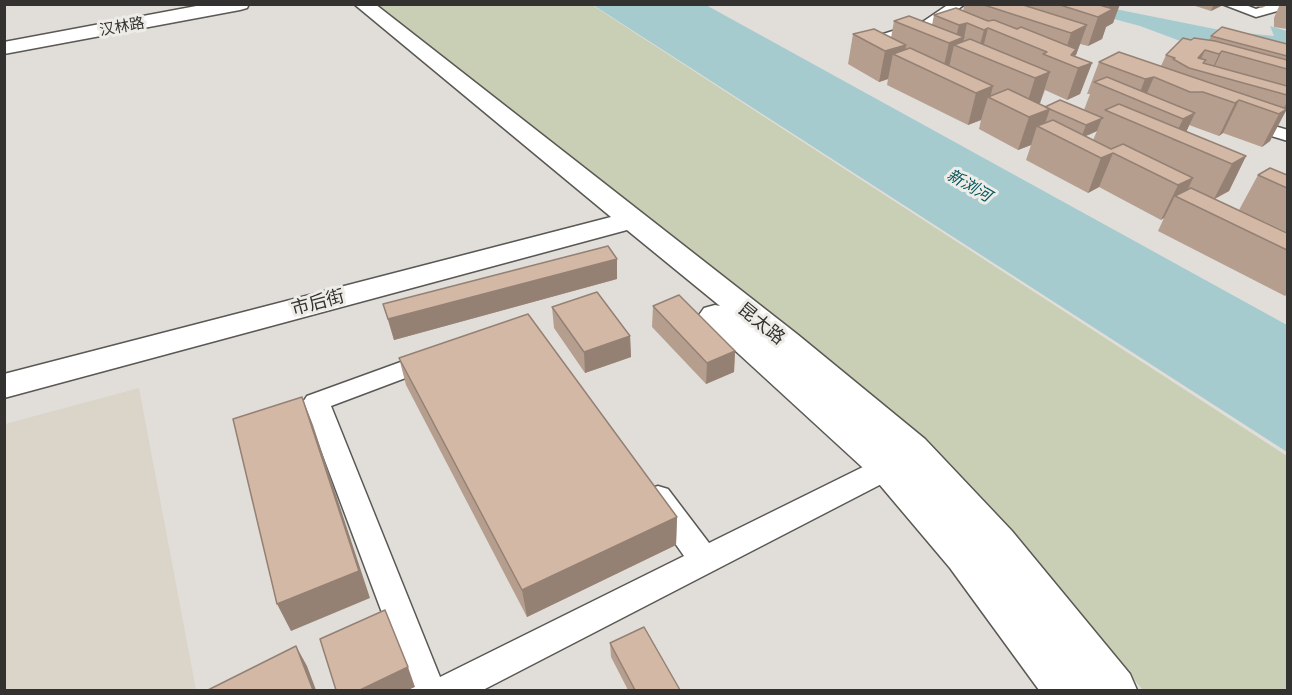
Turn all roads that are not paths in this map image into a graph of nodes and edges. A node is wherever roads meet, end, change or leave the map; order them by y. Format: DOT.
graph roads {
  1 [pos="240,4"];
  2 [pos="338,4"];
  3 [pos="363,4"];
  4 [pos="959,4"];
  5 [pos="1228,4"];
  6 [pos="1287,4"];
  7 [pos="929,24"];
  8 [pos="947,33"];
  9 [pos="4,48"];
  10 [pos="879,55"];
  11 [pos="1233,119"];
  12 [pos="1287,136"];
  13 [pos="621,223"];
  14 [pos="456,350"];
  15 [pos="4,386"];
  16 [pos="887,468"];
  17 [pos="642,474"];
  18 [pos="704,560"];
  19 [pos="428,690"];
  20 [pos="449,690"];
  21 [pos="1067,690"];
  22 [pos="1113,690"];
  1 -- 9 [label="main road, 汉林路"];
  2 -- 13 [label="main road, 昆太路"];
  3 -- 13 [label="main road, 昆太路"];
  4 -- 7 [label="street"];
  5 -- 6 [label="street"];
  7 -- 8 [label="street"];
  7 -- 10 [label="street"];
  11 -- 12 [label="street"];
  13 -- 15 [label="main road, 市后街"];
  13 -- 16 [label="main road, 昆太路"];
  13 -- 22 [label="main road, 昆太路"];
  14 -- 19 [label="street"];
  16 -- 18 [label="street"];
  16 -- 21 [label="main road, 昆太路"];
  17 -- 18 [label="street"];
  18 -- 20 [label="street"];
}
